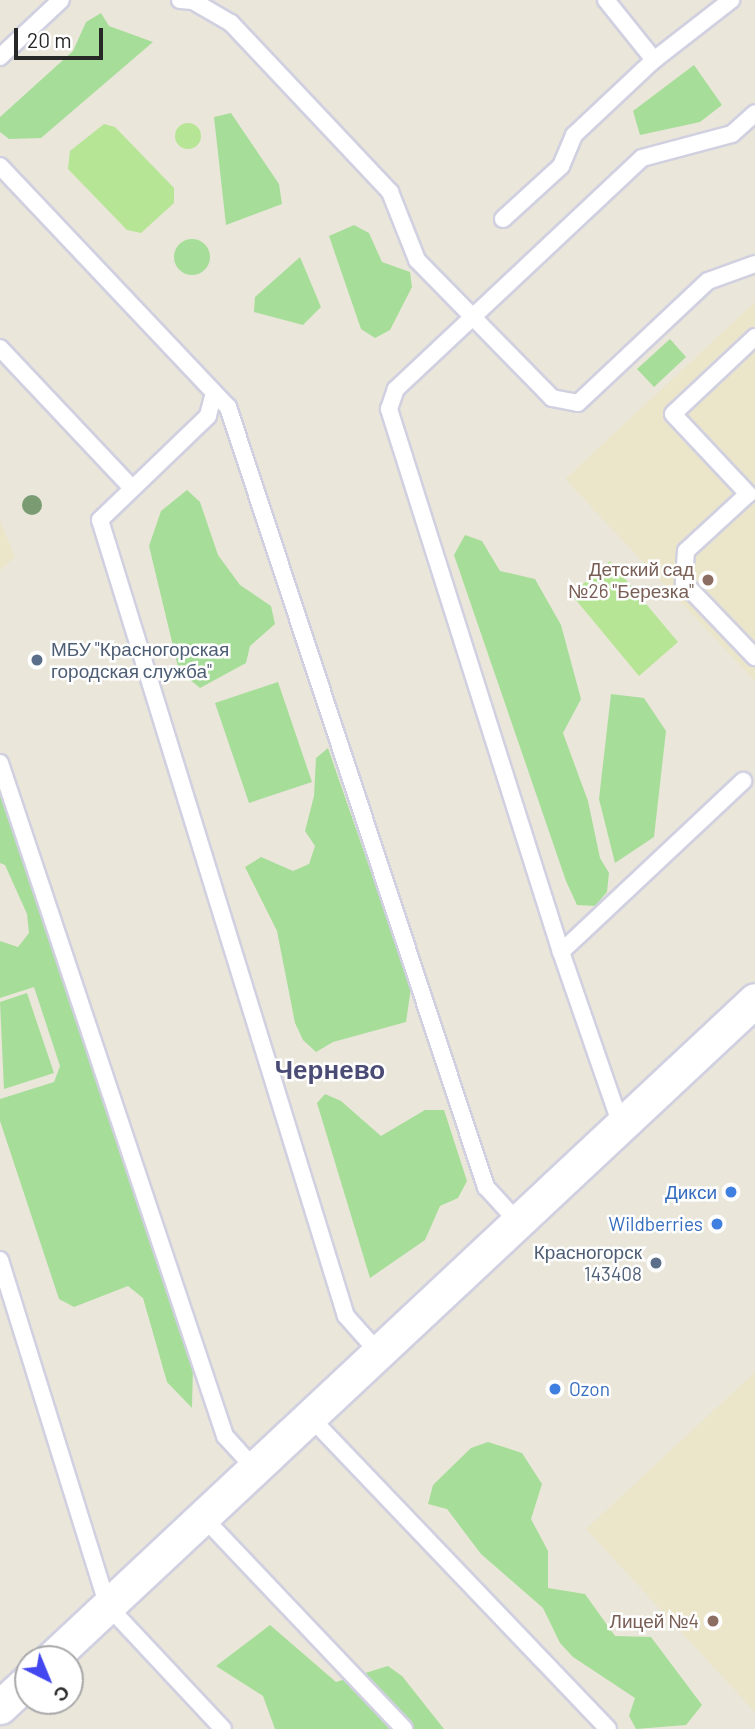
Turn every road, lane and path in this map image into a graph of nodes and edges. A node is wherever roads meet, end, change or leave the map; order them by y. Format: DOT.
graph roads {
  1 [pos="61,0"];
  2 [pos="180,0"];
  3 [pos="606,0"];
  4 [pos="731,0"];
  5 [pos="0,57"];
  6 [pos="654,61"];
  7 [pos="755,113"];
  8 [pos="0,166"];
  9 [pos="503,219"];
  10 [pos="755,264"];
  11 [pos="471,319"];
  12 [pos="755,337"];
  13 [pos="0,348"];
  14 [pos="214,393"];
  15 [pos="131,487"];
  16 [pos="751,498"];
  17 [pos="755,657"];
  18 [pos="0,763"];
  19 [pos="743,781"];
  20 [pos="561,952"];
  21 [pos="755,1000"];
  22 [pos="621,1125"];
  23 [pos="518,1222"];
  24 [pos="0,1260"];
  25 [pos="379,1353"];
  26 [pos="310,1417"];
  27 [pos="255,1469"];
  28 [pos="203,1517"];
  29 [pos="108,1606"];
  30 [pos="66,1645"];
  31 [pos="223,1729"];
  32 [pos="404,1729"];
  33 [pos="608,1729"];
  1 -- 5 [label="lane"];
  2 -- 11 [label="lane"];
  3 -- 6 [label="lane"];
  4 -- 6 [label="lane"];
  6 -- 9 [label="lane"];
  7 -- 11 [label="lane"];
  8 -- 14 [label="lane"];
  10 -- 11 [label="lane"];
  11 -- 20 [label="lane"];
  12 -- 16 [label="lane"];
  13 -- 15 [label="lane"];
  14 -- 15 [label="lane"];
  14 -- 23 [label="lane"];
  15 -- 25 [label="lane"];
  16 -- 17 [label="lane"];
  18 -- 27 [label="lane"];
  19 -- 20 [label="lane"];
  20 -- 22 [label="lane"];
  21 -- 22 [label="street"];
  22 -- 23 [label="street"];
  23 -- 25 [label="street"];
  24 -- 29 [label="lane"];
  25 -- 26 [label="street"];
  26 -- 27 [label="street"];
  26 -- 33 [label="lane"];
  27 -- 28 [label="street"];
  28 -- 29 [label="street"];
  28 -- 32 [label="lane"];
  29 -- 30 [label="street"];
  29 -- 31 [label="lane"];
}
